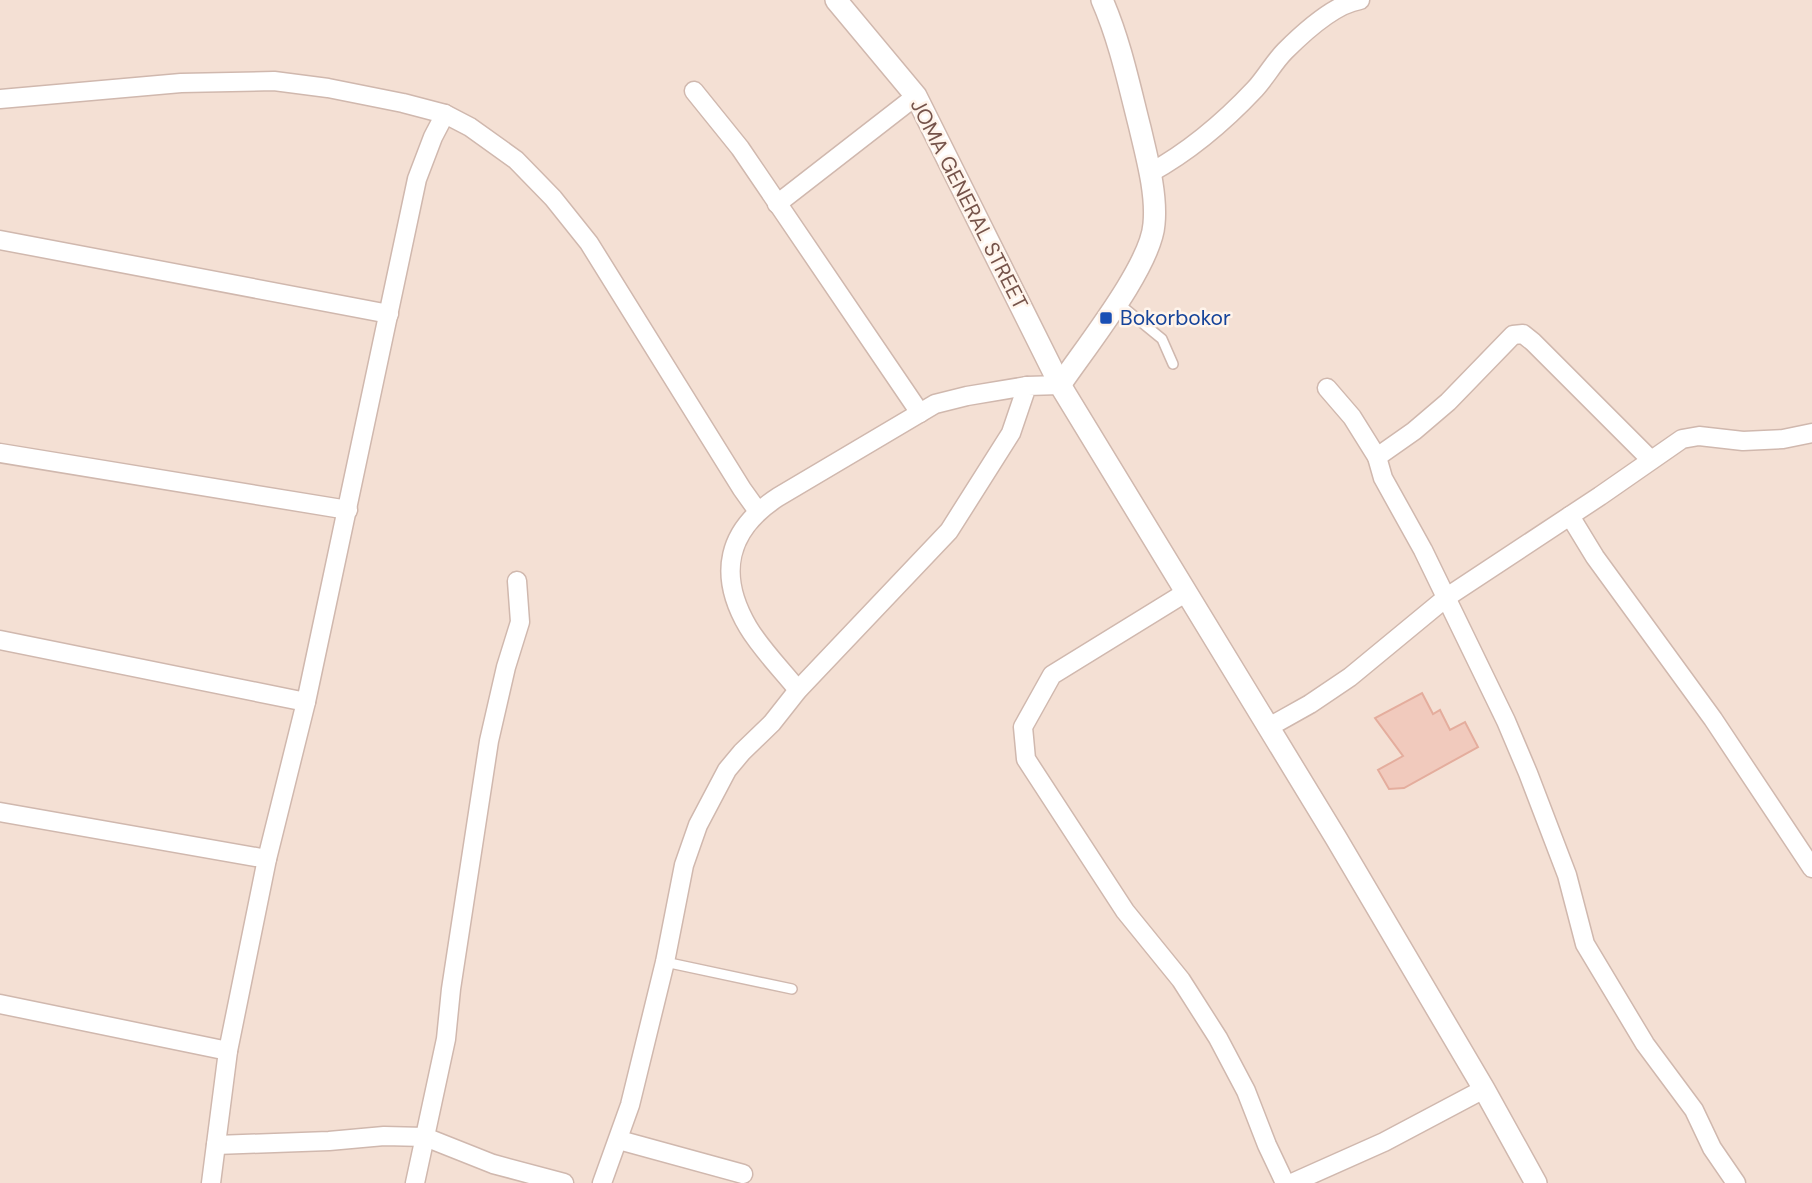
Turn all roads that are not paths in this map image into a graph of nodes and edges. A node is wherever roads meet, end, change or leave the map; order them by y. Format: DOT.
graph roads {
  1 [pos="1102,0"];
  2 [pos="1360,0"];
  3 [pos="837,1"];
  4 [pos="694,91"];
  5 [pos="916,96"];
  6 [pos="0,99"];
  7 [pos="445,114"];
  8 [pos="1150,173"];
  9 [pos="777,205"];
  10 [pos="0,240"];
  11 [pos="1117,302"];
  12 [pos="389,314"];
  13 [pos="1173,364"];
  14 [pos="1060,385"];
  15 [pos="1027,386"];
  16 [pos="1327,388"];
  17 [pos="920,413"];
  18 [pos="1812,433"];
  19 [pos="0,453"];
  20 [pos="1377,457"];
  21 [pos="1651,460"];
  22 [pos="348,510"];
  23 [pos="757,510"];
  24 [pos="1570,516"];
  25 [pos="517,580"];
  26 [pos="1185,593"];
  27 [pos="1447,597"];
  28 [pos="0,640"];
  29 [pos="798,690"];
  30 [pos="306,702"];
  31 [pos="1269,727"];
  32 [pos="0,812"];
  33 [pos="267,859"];
  34 [pos="1812,868"];
  35 [pos="664,962"];
  36 [pos="792,989"];
  37 [pos="0,1004"];
  38 [pos="228,1051"];
  39 [pos="1484,1089"];
  40 [pos="425,1137"];
  41 [pos="619,1140"];
  42 [pos="216,1145"];
  43 [pos="743,1174"];
  44 [pos="211,1183"];
  45 [pos="415,1183"];
  46 [pos="564,1183"];
  47 [pos="601,1183"];
  48 [pos="1285,1183"];
  49 [pos="1292,1183"];
  50 [pos="1536,1183"];
  51 [pos="1736,1183"];
  1 -- 8 [label="street"];
  2 -- 8 [label="street"];
  3 -- 5 [label="street, JOMA GENERAL STREET"];
  4 -- 9 [label="street"];
  5 -- 9 [label="street"];
  5 -- 14 [label="street, JOMA GENERAL STREET"];
  6 -- 7 [label="street"];
  7 -- 12 [label="street"];
  7 -- 23 [label="street"];
  8 -- 11 [label="street"];
  9 -- 17 [label="street"];
  10 -- 12 [label="street"];
  11 -- 13 [label="lane"];
  11 -- 14 [label="street"];
  12 -- 22 [label="street"];
  14 -- 15 [label="street"];
  14 -- 26 [label="street, JOMA GENERAL STREET"];
  15 -- 17 [label="street"];
  15 -- 29 [label="street"];
  16 -- 20 [label="street"];
  17 -- 23 [label="street"];
  18 -- 21 [label="street"];
  19 -- 22 [label="street"];
  20 -- 21 [label="street"];
  20 -- 27 [label="street"];
  21 -- 24 [label="street"];
  22 -- 30 [label="street"];
  23 -- 29 [label="street"];
  24 -- 27 [label="street"];
  24 -- 34 [label="street"];
  25 -- 40 [label="street"];
  26 -- 31 [label="street, JOMA GENERAL STREET"];
  26 -- 48 [label="street"];
  27 -- 31 [label="street"];
  27 -- 51 [label="street"];
  28 -- 30 [label="street"];
  29 -- 35 [label="street"];
  30 -- 33 [label="street"];
  31 -- 39 [label="street, JOMA GENERAL STREET"];
  32 -- 33 [label="street"];
  33 -- 38 [label="street"];
  35 -- 36 [label="lane"];
  35 -- 41 [label="street"];
  37 -- 38 [label="street"];
  38 -- 42 [label="street"];
  39 -- 49 [label="street"];
  39 -- 50 [label="street, JOMA GENERAL STREET"];
  40 -- 42 [label="street"];
  40 -- 45 [label="street"];
  40 -- 46 [label="street"];
  41 -- 43 [label="street"];
  41 -- 47 [label="street"];
  42 -- 44 [label="street"];
}
